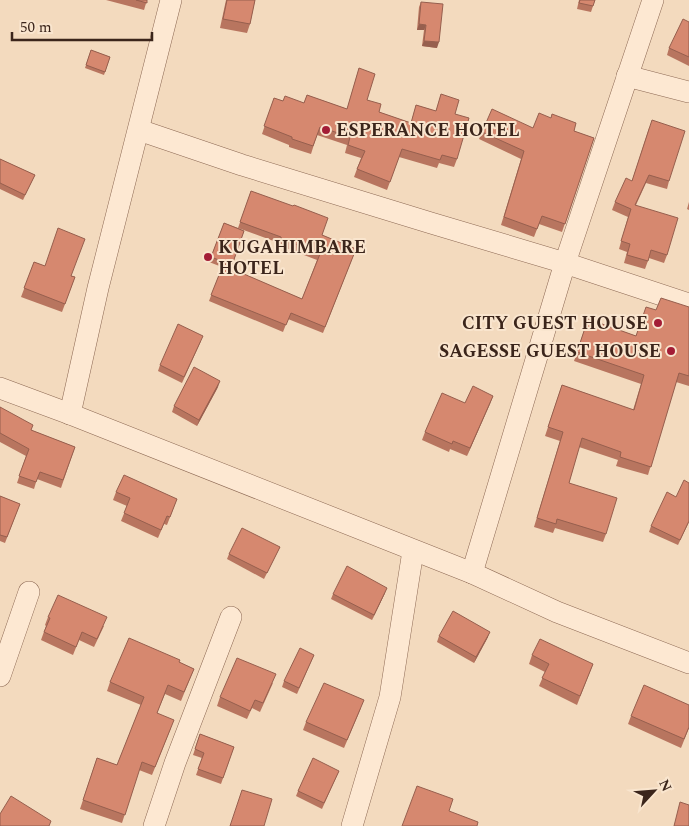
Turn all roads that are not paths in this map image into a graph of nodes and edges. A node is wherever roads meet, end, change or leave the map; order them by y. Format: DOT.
graph roads {
  1 [pos="171,0"];
  2 [pos="653,0"];
  3 [pos="627,76"];
  4 [pos="689,92"];
  5 [pos="139,130"];
  6 [pos="565,263"];
  7 [pos="689,304"];
  8 [pos="0,388"];
  9 [pos="70,414"];
  10 [pos="413,550"];
  11 [pos="472,573"];
  12 [pos="29,592"];
  13 [pos="231,618"];
  14 [pos="689,663"];
  15 [pos="0,676"];
  16 [pos="154,826"];
  17 [pos="352,826"];
  1 -- 5 [label="street"];
  2 -- 3 [label="street"];
  3 -- 4 [label="street"];
  3 -- 6 [label="street"];
  5 -- 6 [label="street"];
  5 -- 9 [label="street"];
  6 -- 7 [label="street"];
  6 -- 11 [label="street"];
  8 -- 9 [label="street"];
  9 -- 10 [label="street"];
  10 -- 11 [label="street"];
  10 -- 17 [label="street"];
  11 -- 14 [label="street"];
  12 -- 15 [label="street"];
  13 -- 16 [label="street"];
}
